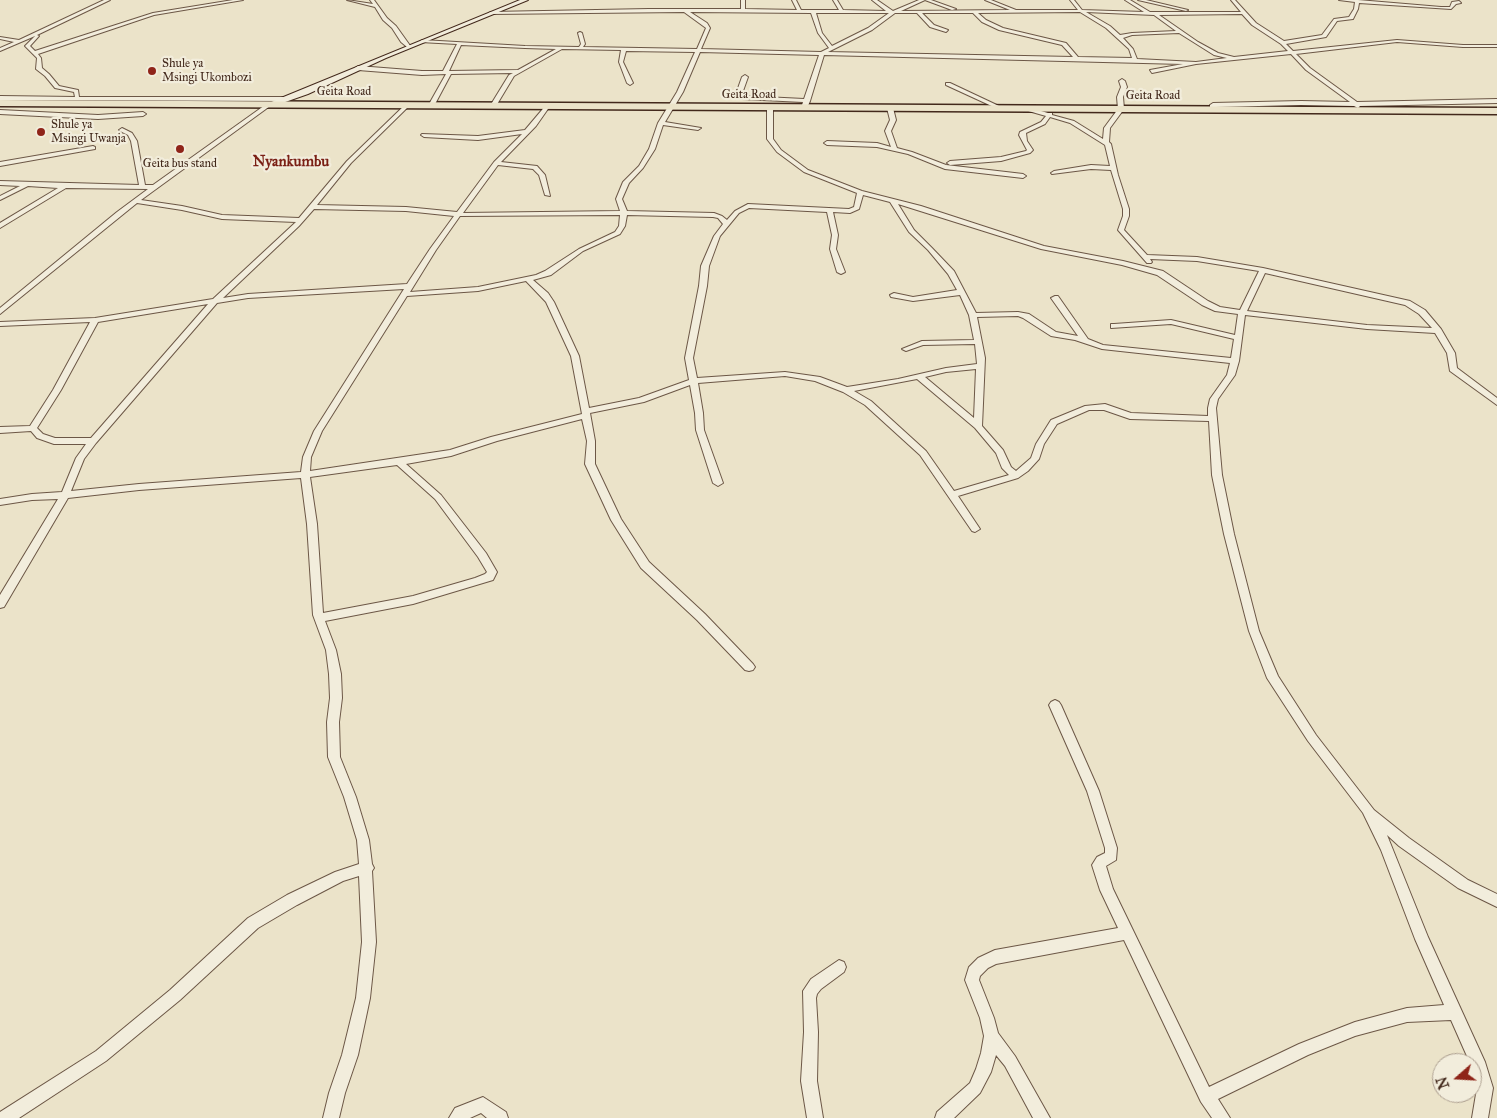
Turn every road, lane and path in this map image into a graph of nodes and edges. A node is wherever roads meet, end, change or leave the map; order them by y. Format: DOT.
graph roads {
  1 [pos="108,0"];
  2 [pos="241,0"];
  3 [pos="349,0"];
  4 [pos="372,0"];
  5 [pos="525,0"];
  6 [pos="743,0"];
  7 [pos="794,0"];
  8 [pos="834,0"];
  9 [pos="874,0"];
  10 [pos="925,0"];
  11 [pos="987,0"];
  12 [pos="1072,0"];
  13 [pos="1128,0"];
  14 [pos="1140,0"];
  15 [pos="1233,0"];
  16 [pos="1341,0"];
  17 [pos="1357,2"];
  18 [pos="1459,2"];
  19 [pos="653,5"];
  20 [pos="374,6"];
  21 [pos="649,10"];
  22 [pos="686,11"];
  23 [pos="743,12"];
  24 [pos="800,12"];
  25 [pos="814,12"];
  26 [pos="842,12"];
  27 [pos="893,12"];
  28 [pos="918,12"];
  29 [pos="963,12"];
  30 [pos="1017,12"];
  31 [pos="1082,12"];
  32 [pos="491,13"];
  33 [pos="975,13"];
  34 [pos="1201,13"];
  35 [pos="1242,13"];
  36 [pos="1154,14"];
  37 [pos="40,31"];
  38 [pos="946,31"];
  39 [pos="1180,32"];
  40 [pos="580,33"];
  41 [pos="1119,37"];
  42 [pos="0,38"];
  43 [pos="19,41"];
  44 [pos="422,41"];
  45 [pos="1283,43"];
  46 [pos="459,45"];
  47 [pos="409,46"];
  48 [pos="900,46"];
  49 [pos="1497,46"];
  50 [pos="566,47"];
  51 [pos="580,48"];
  52 [pos="624,48"];
  53 [pos="832,49"];
  54 [pos="0,50"];
  55 [pos="698,50"];
  56 [pos="35,53"];
  57 [pos="822,53"];
  58 [pos="1292,54"];
  59 [pos="905,56"];
  60 [pos="1077,60"];
  61 [pos="1135,60"];
  62 [pos="1240,60"];
  63 [pos="1196,63"];
  64 [pos="358,68"];
  65 [pos="517,71"];
  66 [pos="1152,71"];
  67 [pos="447,73"];
  68 [pos="744,77"];
  69 [pos="1122,81"];
  70 [pos="630,84"];
  71 [pos="948,84"];
  72 [pos="77,97"];
  73 [pos="0,98"];
  74 [pos="287,99"];
  75 [pos="1497,101"];
  76 [pos="0,103"];
  77 [pos="806,104"];
  78 [pos="268,105"];
  79 [pos="407,105"];
  80 [pos="431,106"];
  81 [pos="493,106"];
  82 [pos="547,106"];
  83 [pos="672,107"];
  84 [pos="770,107"];
  85 [pos="998,107"];
  86 [pos="1021,107"];
  87 [pos="1360,107"];
  88 [pos="890,108"];
  89 [pos="1121,108"];
  90 [pos="1497,111"];
  91 [pos="0,112"];
  92 [pos="143,114"];
  93 [pos="1050,114"];
  94 [pos="661,123"];
  95 [pos="698,128"];
  96 [pos="122,130"];
  97 [pos="527,132"];
  98 [pos="424,135"];
  99 [pos="1106,142"];
  100 [pos="827,143"];
  101 [pos="93,148"];
  102 [pos="894,148"];
  103 [pos="496,162"];
  104 [pos="934,163"];
  105 [pos="0,164"];
  106 [pos="1113,168"];
  107 [pos="1054,173"];
  108 [pos="1023,176"];
  109 [pos="0,183"];
  110 [pos="29,184"];
  111 [pos="65,186"];
  112 [pos="142,187"];
  113 [pos="154,187"];
  114 [pos="860,192"];
  115 [pos="548,195"];
  116 [pos="0,198"];
  117 [pos="134,201"];
  118 [pos="893,202"];
  119 [pos="312,207"];
  120 [pos="830,211"];
  121 [pos="624,213"];
  122 [pos="459,214"];
  123 [pos="301,220"];
  124 [pos="726,223"];
  125 [pos="0,226"];
  126 [pos="1144,257"];
  127 [pos="1263,270"];
  128 [pos="841,272"];
  129 [pos="1160,273"];
  130 [pos="529,280"];
  131 [pos="410,286"];
  132 [pos="962,292"];
  133 [pos="406,294"];
  134 [pos="894,295"];
  135 [pos="1055,298"];
  136 [pos="217,299"];
  137 [pos="0,312"];
  138 [pos="1242,313"];
  139 [pos="973,315"];
  140 [pos="95,320"];
  141 [pos="0,324"];
  142 [pos="1114,326"];
  143 [pos="1438,330"];
  144 [pos="1239,338"];
  145 [pos="978,342"];
  146 [pos="1085,342"];
  147 [pos="906,349"];
  148 [pos="1235,361"];
  149 [pos="981,366"];
  150 [pos="918,376"];
  151 [pos="693,381"];
  152 [pos="846,390"];
  153 [pos="1497,402"];
  154 [pos="586,413"];
  155 [pos="1213,419"];
  156 [pos="978,426"];
  157 [pos="33,428"];
  158 [pos="0,430"];
  159 [pos="94,441"];
  160 [pos="398,461"];
  161 [pos="305,475"];
  162 [pos="1015,476"];
  163 [pos="718,483"];
  164 [pos="952,495"];
  165 [pos="65,496"];
  166 [pos="0,502"];
  167 [pos="975,529"];
  168 [pos="0,604"];
  169 [pos="319,618"];
  170 [pos="749,667"];
  171 [pos="1055,705"];
  172 [pos="1367,809"];
  173 [pos="366,868"];
  174 [pos="1497,901"];
  175 [pos="1128,933"];
  176 [pos="839,967"];
  177 [pos="1455,1012"];
  178 [pos="991,1036"];
  179 [pos="1206,1097"];
  180 [pos="5,1118"];
  181 [pos="331,1118"];
  182 [pos="457,1118"];
  183 [pos="500,1118"];
  184 [pos="815,1118"];
  185 [pos="943,1118"];
  186 [pos="1042,1118"];
  187 [pos="1222,1118"];
  188 [pos="1480,1118"];
  1 -- 37 [label="street"];
  2 -- 56 [label="street"];
  3 -- 20 [label="street"];
  4 -- 20 [label="street"];
  5 -- 32 [label="main road"];
  6 -- 23 [label="street"];
  7 -- 24 [label="street"];
  8 -- 26 [label="street"];
  9 -- 27 [label="street"];
  10 -- 27 [label="street"];
  10 -- 29 [label="street"];
  11 -- 30 [label="street"];
  12 -- 31 [label="street"];
  13 -- 36 [label="street"];
  14 -- 34 [label="street"];
  15 -- 35 [label="street"];
  16 -- 17 [label="street"];
  17 -- 18 [label="street"];
  17 -- 45 [label="street"];
  19 -- 21 [label="street"];
  20 -- 47 [label="street"];
  21 -- 22 [label="street"];
  21 -- 32 [label="street"];
  22 -- 23 [label="street"];
  22 -- 55 [label="street"];
  23 -- 24 [label="street"];
  24 -- 25 [label="street"];
  25 -- 26 [label="street"];
  25 -- 53 [label="street"];
  26 -- 27 [label="street"];
  27 -- 28 [label="street"];
  27 -- 53 [label="street"];
  28 -- 29 [label="street"];
  28 -- 38 [label="street"];
  29 -- 33 [label="street"];
  30 -- 31 [label="street"];
  30 -- 33 [label="street"];
  31 -- 36 [label="street"];
  31 -- 41 [label="street"];
  32 -- 44 [label="main road"];
  33 -- 60 [label="street"];
  34 -- 35 [label="street"];
  34 -- 36 [label="street"];
  35 -- 45 [label="street"];
  36 -- 39 [label="street"];
  37 -- 43 [label="street"];
  37 -- 56 [label="street"];
  39 -- 41 [label="street"];
  39 -- 62 [label="street"];
  40 -- 51 [label="street"];
  41 -- 61 [label="street"];
  42 -- 43 [label="street"];
  43 -- 54 [label="street"];
  44 -- 46 [label="street"];
  44 -- 47 [label="main road"];
  45 -- 58 [label="street"];
  46 -- 50 [label="street"];
  46 -- 67 [label="street"];
  47 -- 64 [label="main road"];
  48 -- 59 [label="street"];
  49 -- 58 [label="street"];
  50 -- 51 [label="street"];
  50 -- 65 [label="street"];
  51 -- 52 [label="street"];
  52 -- 55 [label="street"];
  52 -- 70 [label="street"];
  53 -- 57 [label="street"];
  55 -- 57 [label="street"];
  55 -- 83 [label="street"];
  56 -- 72 [label="street"];
  57 -- 59 [label="street"];
  57 -- 77 [label="street"];
  58 -- 62 [label="street"];
  58 -- 87 [label="street"];
  59 -- 60 [label="street"];
  60 -- 61 [label="street"];
  61 -- 63 [label="street"];
  62 -- 63 [label="street"];
  63 -- 66 [label="street"];
  64 -- 67 [label="street"];
  64 -- 74 [label="main road"];
  65 -- 67 [label="street"];
  65 -- 81 [label="street"];
  67 -- 80 [label="street"];
  68 -- 77 [label="street"];
  69 -- 89 [label="street"];
  71 -- 85 [label="street"];
  72 -- 73 [label="street"];
  72 -- 74 [label="street"];
  74 -- 78 [label="main road"];
  75 -- 87 [label="street"];
  76 -- 78 [label="highway, Geita Road"];
  77 -- 84 [label="highway, Geita Road"];
  77 -- 88 [label="highway, Geita Road"];
  78 -- 79 [label="highway, Geita Road"];
  78 -- 113 [label="street"];
  79 -- 80 [label="highway, Geita Road"];
  79 -- 119 [label="street"];
  80 -- 81 [label="highway, Geita Road"];
  81 -- 82 [label="highway, Geita Road"];
  82 -- 83 [label="highway, Geita Road"];
  82 -- 97 [label="street"];
  83 -- 84 [label="highway, Geita Road"];
  83 -- 94 [label="street"];
  84 -- 114 [label="street"];
  85 -- 86 [label="highway, Geita Road"];
  85 -- 88 [label="highway, Geita Road"];
  86 -- 89 [label="highway, Geita Road"];
  86 -- 93 [label="street"];
  87 -- 89 [label="highway, Geita Road"];
  87 -- 90 [label="highway, Geita Road"];
  88 -- 102 [label="street"];
  89 -- 99 [label="street"];
  91 -- 92 [label="street"];
  93 -- 99 [label="street"];
  93 -- 104 [label="street"];
  94 -- 95 [label="street"];
  94 -- 121 [label="street"];
  96 -- 112 [label="street"];
  97 -- 98 [label="street"];
  97 -- 103 [label="street"];
  99 -- 106 [label="street"];
  100 -- 102 [label="street"];
  101 -- 105 [label="street"];
  102 -- 104 [label="street"];
  103 -- 115 [label="street"];
  103 -- 122 [label="street"];
  104 -- 108 [label="street"];
  106 -- 107 [label="street"];
  106 -- 126 [label="street"];
  109 -- 110 [label="street"];
  110 -- 111 [label="street"];
  110 -- 116 [label="street"];
  111 -- 112 [label="street"];
  111 -- 125 [label="street"];
  112 -- 113 [label="street"];
  113 -- 117 [label="street"];
  114 -- 118 [label="street"];
  114 -- 120 [label="street"];
  117 -- 123 [label="street"];
  117 -- 137 [label="street"];
  118 -- 129 [label="street"];
  118 -- 132 [label="street"];
  119 -- 122 [label="street"];
  119 -- 123 [label="street"];
  120 -- 124 [label="street"];
  120 -- 128 [label="street"];
  121 -- 122 [label="street"];
  121 -- 124 [label="street"];
  121 -- 130 [label="street"];
  122 -- 131 [label="street"];
  123 -- 136 [label="street"];
  124 -- 151 [label="street"];
  126 -- 127 [label="street"];
  126 -- 129 [label="street"];
  127 -- 138 [label="street"];
  127 -- 143 [label="street"];
  129 -- 138 [label="street"];
  130 -- 133 [label="street"];
  130 -- 154 [label="street"];
  131 -- 133 [label="street"];
  131 -- 136 [label="street"];
  132 -- 134 [label="street"];
  132 -- 139 [label="street"];
  133 -- 161 [label="street"];
  135 -- 146 [label="street"];
  136 -- 140 [label="street"];
  136 -- 159 [label="street"];
  138 -- 143 [label="street"];
  138 -- 144 [label="street"];
  139 -- 145 [label="street"];
  139 -- 146 [label="street"];
  140 -- 141 [label="street"];
  140 -- 157 [label="street"];
  142 -- 144 [label="street"];
  143 -- 153 [label="street"];
  144 -- 148 [label="street"];
  145 -- 147 [label="street"];
  145 -- 149 [label="street"];
  146 -- 148 [label="street"];
  148 -- 155 [label="street"];
  149 -- 150 [label="street"];
  149 -- 156 [label="street"];
  150 -- 152 [label="street"];
  150 -- 156 [label="street"];
  151 -- 152 [label="street"];
  151 -- 154 [label="street"];
  151 -- 163 [label="street"];
  152 -- 164 [label="street"];
  154 -- 160 [label="street"];
  154 -- 170 [label="street"];
  155 -- 162 [label="street"];
  155 -- 172 [label="street"];
  156 -- 162 [label="street"];
  157 -- 158 [label="street"];
  157 -- 159 [label="street"];
  159 -- 165 [label="street"];
  160 -- 161 [label="street"];
  160 -- 169 [label="street"];
  161 -- 165 [label="street"];
  161 -- 169 [label="street"];
  162 -- 164 [label="street"];
  164 -- 167 [label="street"];
  165 -- 166 [label="street"];
  165 -- 168 [label="street"];
  169 -- 173 [label="street"];
  171 -- 175 [label="street"];
  172 -- 174 [label="street"];
  172 -- 177 [label="street"];
  173 -- 180 [label="street"];
  173 -- 181 [label="street"];
  175 -- 178 [label="street"];
  175 -- 179 [label="street"];
  176 -- 184 [label="street"];
  177 -- 179 [label="street"];
  177 -- 188 [label="street"];
  178 -- 185 [label="street"];
  178 -- 186 [label="street"];
  179 -- 187 [label="street"];
  182 -- 183 [label="street"];
}
